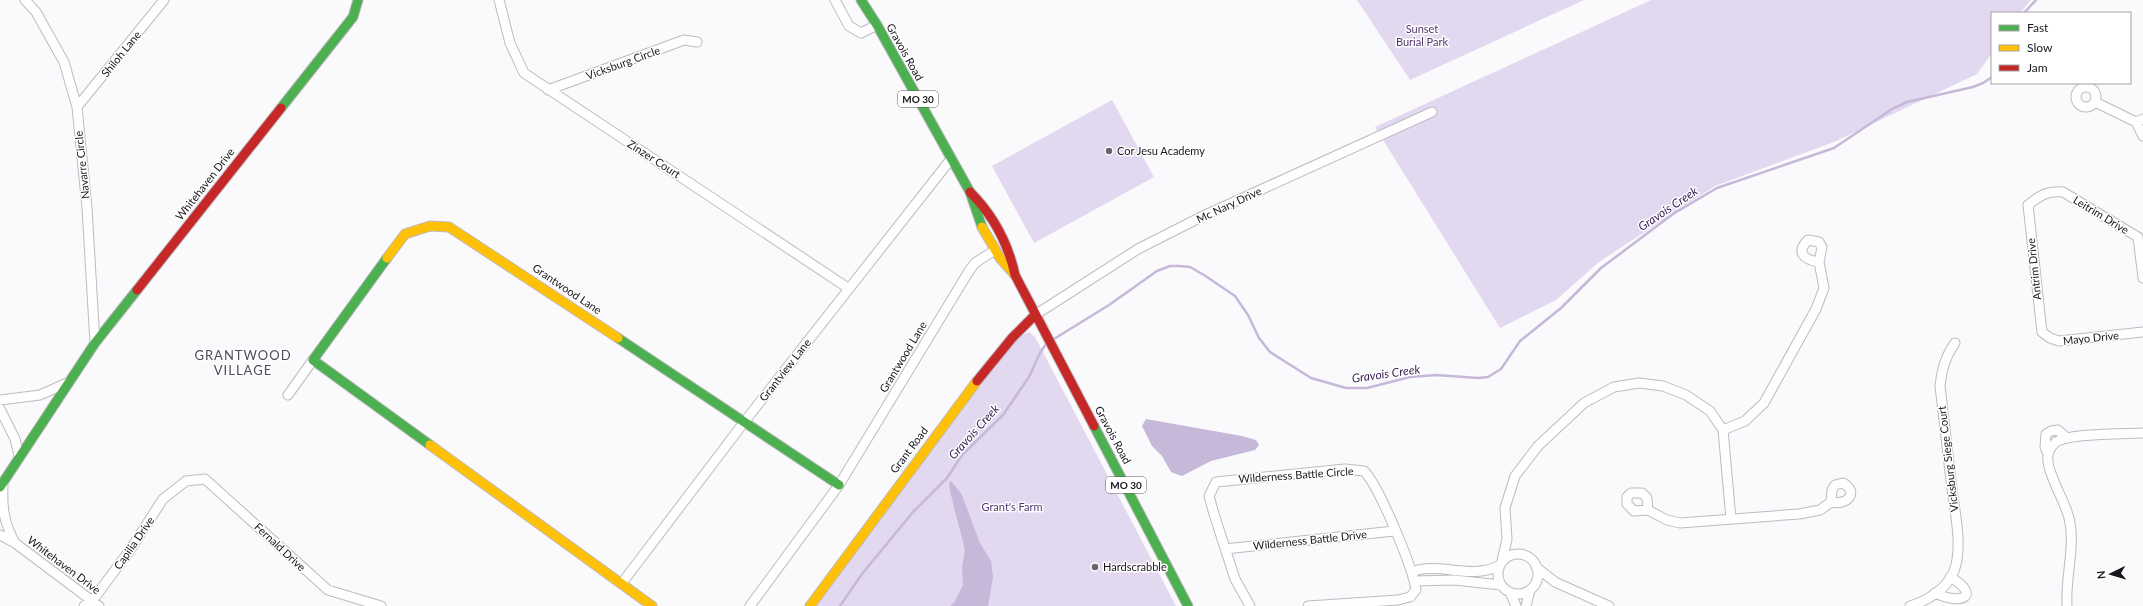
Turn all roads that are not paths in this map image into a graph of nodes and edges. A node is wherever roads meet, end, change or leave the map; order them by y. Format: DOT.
graph roads {
  1 [pos="25,0"];
  2 [pos="164,0"];
  3 [pos="358,0"];
  4 [pos="499,0"];
  5 [pos="836,0"];
  6 [pos="864,2"];
  7 [pos="877,25"];
  8 [pos="698,42"];
  9 [pos="548,90"];
  10 [pos="2095,102"];
  11 [pos="77,107"];
  12 [pos="1432,112"];
  13 [pos="2140,121"];
  14 [pos="2143,136"];
  15 [pos="951,159"];
  16 [pos="970,192"];
  17 [pos="2028,205"];
  18 [pos="995,250"];
  19 [pos="1819,262"];
  20 [pos="1015,275"];
  21 [pos="2143,278"];
  22 [pos="848,288"];
  23 [pos="1036,315"];
  24 [pos="2042,332"];
  25 [pos="2143,332"];
  26 [pos="95,343"];
  27 [pos="1955,343"];
  28 [pos="313,360"];
  29 [pos="68,382"];
  30 [pos="288,395"];
  31 [pos="0,400"];
  32 [pos="0,409"];
  33 [pos="745,421"];
  34 [pos="1723,430"];
  35 [pos="2143,433"];
  36 [pos="2067,438"];
  37 [pos="2048,454"];
  38 [pos="19,455"];
  39 [pos="186,481"];
  40 [pos="839,485"];
  41 [pos="1,487"];
  42 [pos="1831,502"];
  43 [pos="1648,510"];
  44 [pos="1731,519"];
  45 [pos="1394,531"];
  46 [pos="0,535"];
  47 [pos="1507,539"];
  48 [pos="15,543"];
  49 [pos="1225,549"];
  50 [pos="1521,554"];
  51 [pos="1501,563"];
  52 [pos="1536,567"];
  53 [pos="1412,572"];
  54 [pos="1950,577"];
  55 [pos="1415,581"];
  56 [pos="1555,582"];
  57 [pos="622,583"];
  58 [pos="1501,584"];
  59 [pos="1531,588"];
  60 [pos="1510,592"];
  61 [pos="1935,593"];
  62 [pos="96,603"];
  63 [pos="84,606"];
  64 [pos="381,606"];
  65 [pos="652,606"];
  66 [pos="750,606"];
  67 [pos="810,606"];
  68 [pos="1188,606"];
  69 [pos="1250,606"];
  70 [pos="1308,606"];
  71 [pos="1516,606"];
  72 [pos="1526,606"];
  73 [pos="1609,606"];
  74 [pos="1910,606"];
  75 [pos="2067,606"];
  1 -- 11 [label="street, Navarre Circle"];
  2 -- 11 [label="street, Shiloh Lane"];
  3 -- 26 [label="street, Whitehaven Drive"];
  4 -- 9 [label="street, Zinzer Court"];
  5 -- 7 [label="street"];
  6 -- 7 [label="street, Gravois Road / MO 30"];
  7 -- 15 [label="street, Gravois Road / MO 30"];
  8 -- 9 [label="street, Vicksburg Circle"];
  9 -- 22 [label="street, Zinzer Court"];
  10 -- 13 [label="street"];
  11 -- 26 [label="street, Navarre Circle"];
  12 -- 23 [label="street, Mc Nary Drive"];
  13 -- 14 [label="street"];
  15 -- 16 [label="street, Gravois Road / MO 30"];
  15 -- 22 [label="street, Grantview Lane"];
  16 -- 18 [label="street, Gravois Road / MO 30"];
  16 -- 20 [label="street, Gravois Road / MO 30"];
  17 -- 21 [label="street, Leitrim Drive"];
  17 -- 24 [label="street, Antrim Drive"];
  18 -- 20 [label="street, Gravois Road / MO 30"];
  18 -- 40 [label="street, Grantwood Lane"];
  19 -- 34 [label="street"];
  20 -- 23 [label="street, Gravois Road / MO 30"];
  22 -- 33 [label="street, Grantview Lane"];
  23 -- 67 [label="street, Grant Road"];
  23 -- 68 [label="street, Gravois Road / MO 30"];
  24 -- 25 [label="street, Mayo Drive"];
  26 -- 29 [label="street, Whitehaven Drive"];
  27 -- 54 [label="street, Vicksburg Siege Court"];
  28 -- 30 [label="street, Grantwood Lane"];
  28 -- 33 [label="street, Grantwood Lane"];
  28 -- 57 [label="street"];
  29 -- 31 [label="street"];
  29 -- 38 [label="street, Whitehaven Drive"];
  32 -- 38 [label="street"];
  33 -- 40 [label="street, Grantwood Lane"];
  33 -- 57 [label="street, Grantview Lane"];
  34 -- 44 [label="street"];
  34 -- 47 [label="street"];
  35 -- 36 [label="street"];
  36 -- 37 [label="street"];
  36 -- 37 [label="street"];
  37 -- 75 [label="street"];
  38 -- 41 [label="street, Whitehaven Drive"];
  39 -- 62 [label="street, Capilia Drive"];
  39 -- 64 [label="street, Fernald Drive"];
  40 -- 66 [label="street, Grantwood Lane"];
  41 -- 48 [label="street, Whitehaven Drive"];
  42 -- 44 [label="street"];
  43 -- 44 [label="street"];
  45 -- 49 [label="street, Wilderness Battle Drive"];
  45 -- 49 [label="street, Wilderness Battle Circle"];
  45 -- 53 [label="street, Wilderness Battle Circle"];
  46 -- 48 [label="street, Whitehaven Drive"];
  47 -- 50 [label="street"];
  47 -- 51 [label="street"];
  48 -- 62 [label="street, Whitehaven Drive"];
  49 -- 69 [label="street, Wilderness Battle Circle"];
  50 -- 51 [label="street"];
  50 -- 52 [label="street"];
  51 -- 53 [label="street"];
  51 -- 58 [label="street"];
  52 -- 56 [label="street"];
  52 -- 59 [label="street"];
  53 -- 55 [label="street, Wilderness Battle Circle"];
  54 -- 61 [label="street, Vicksburg Siege Court"];
  54 -- 61 [label="street"];
  55 -- 58 [label="street"];
  55 -- 70 [label="street"];
  56 -- 59 [label="street"];
  56 -- 73 [label="street"];
  57 -- 65 [label="street"];
  58 -- 60 [label="street"];
  59 -- 60 [label="street"];
  59 -- 72 [label="street"];
  60 -- 71 [label="street"];
  61 -- 74 [label="street, Vicksburg Siege Court"];
  62 -- 63 [label="street, Capilia Drive"];
}
